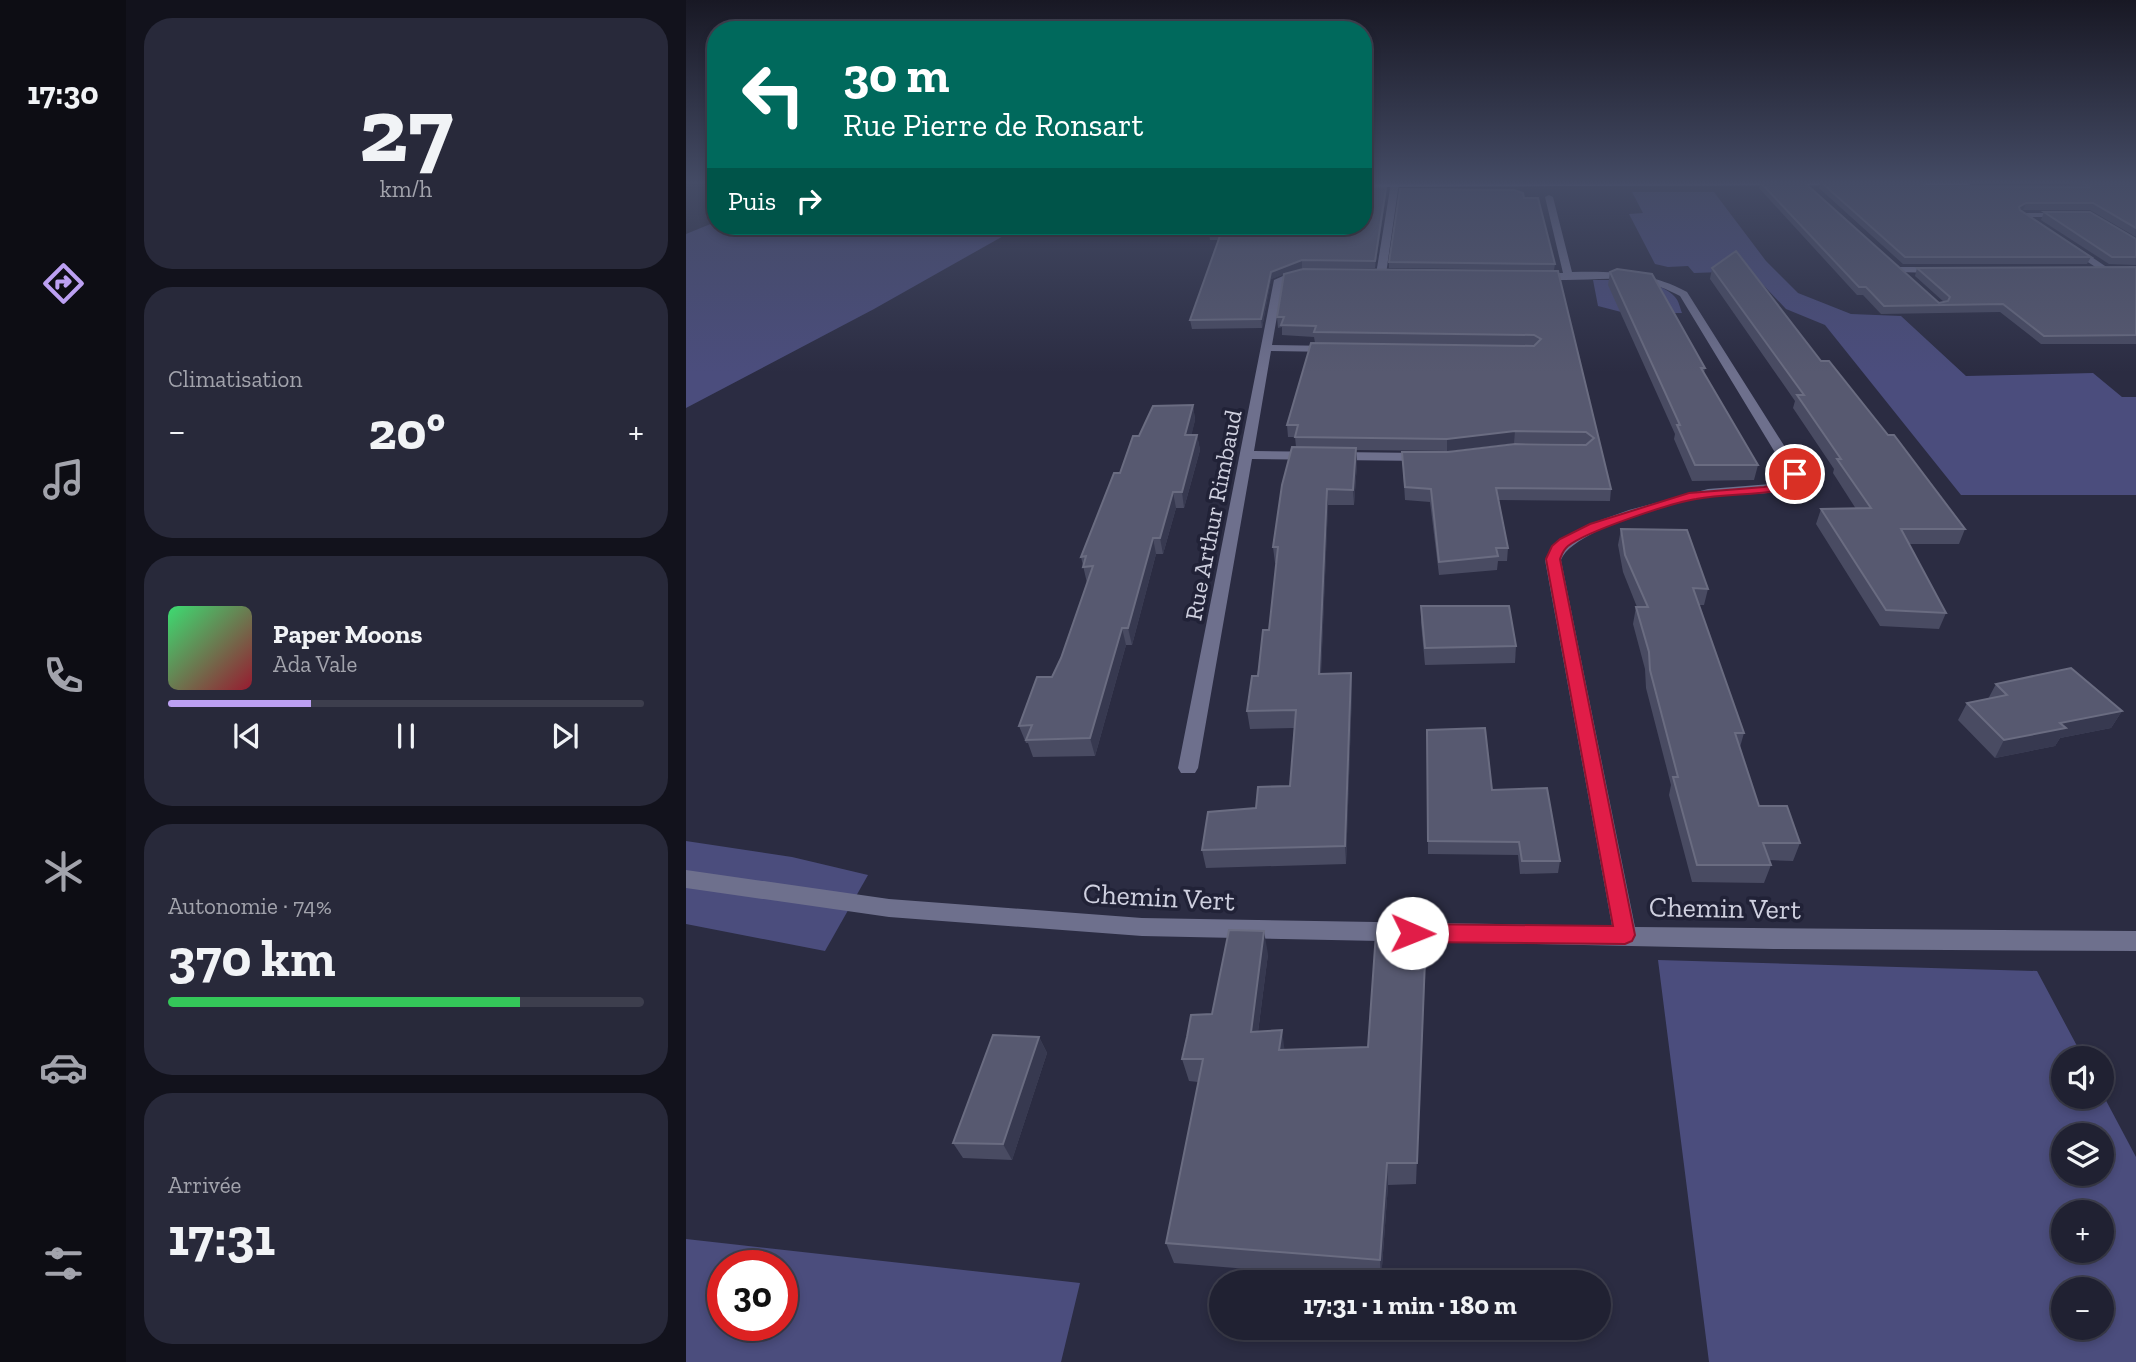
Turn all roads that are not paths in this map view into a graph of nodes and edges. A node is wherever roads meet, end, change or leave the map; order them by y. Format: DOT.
graph roads {
  1 [pos="1385,247"];
  2 [pos="1561,247"];
  3 [pos="2071,247"];
  4 [pos="1889,260"];
  5 [pos="1899,270"];
  6 [pos="1947,270"];
  7 [pos="2092,270"];
  8 [pos="1316,273"];
  9 [pos="1381,274"];
  10 [pos="1528,275"];
  11 [pos="1568,276"];
  12 [pos="1910,279"];
  13 [pos="1267,348"];
  14 [pos="1347,349"];
  15 [pos="1248,455"];
  16 [pos="1433,457"];
  17 [pos="1188,768"];
  18 [pos="686,879"];
  19 [pos="1625,935"];
  20 [pos="2136,941"];
  1 -- 9 [label="street"];
  2 -- 11 [label="street"];
  3 -- 7 [label="street"];
  4 -- 5 [label="street"];
  5 -- 6 [label="street"];
  5 -- 12 [label="street"];
  8 -- 13 [label="street, Rue Arthur Rimbaud"];
  10 -- 11 [label="street"];
  11 -- 19 [label="street"];
  13 -- 14 [label="street"];
  13 -- 15 [label="street, Rue Arthur Rimbaud"];
  15 -- 16 [label="street"];
  15 -- 17 [label="street, Rue Arthur Rimbaud"];
  18 -- 19 [label="street, Chemin Vert"];
  19 -- 20 [label="street, Chemin Vert"];
}
